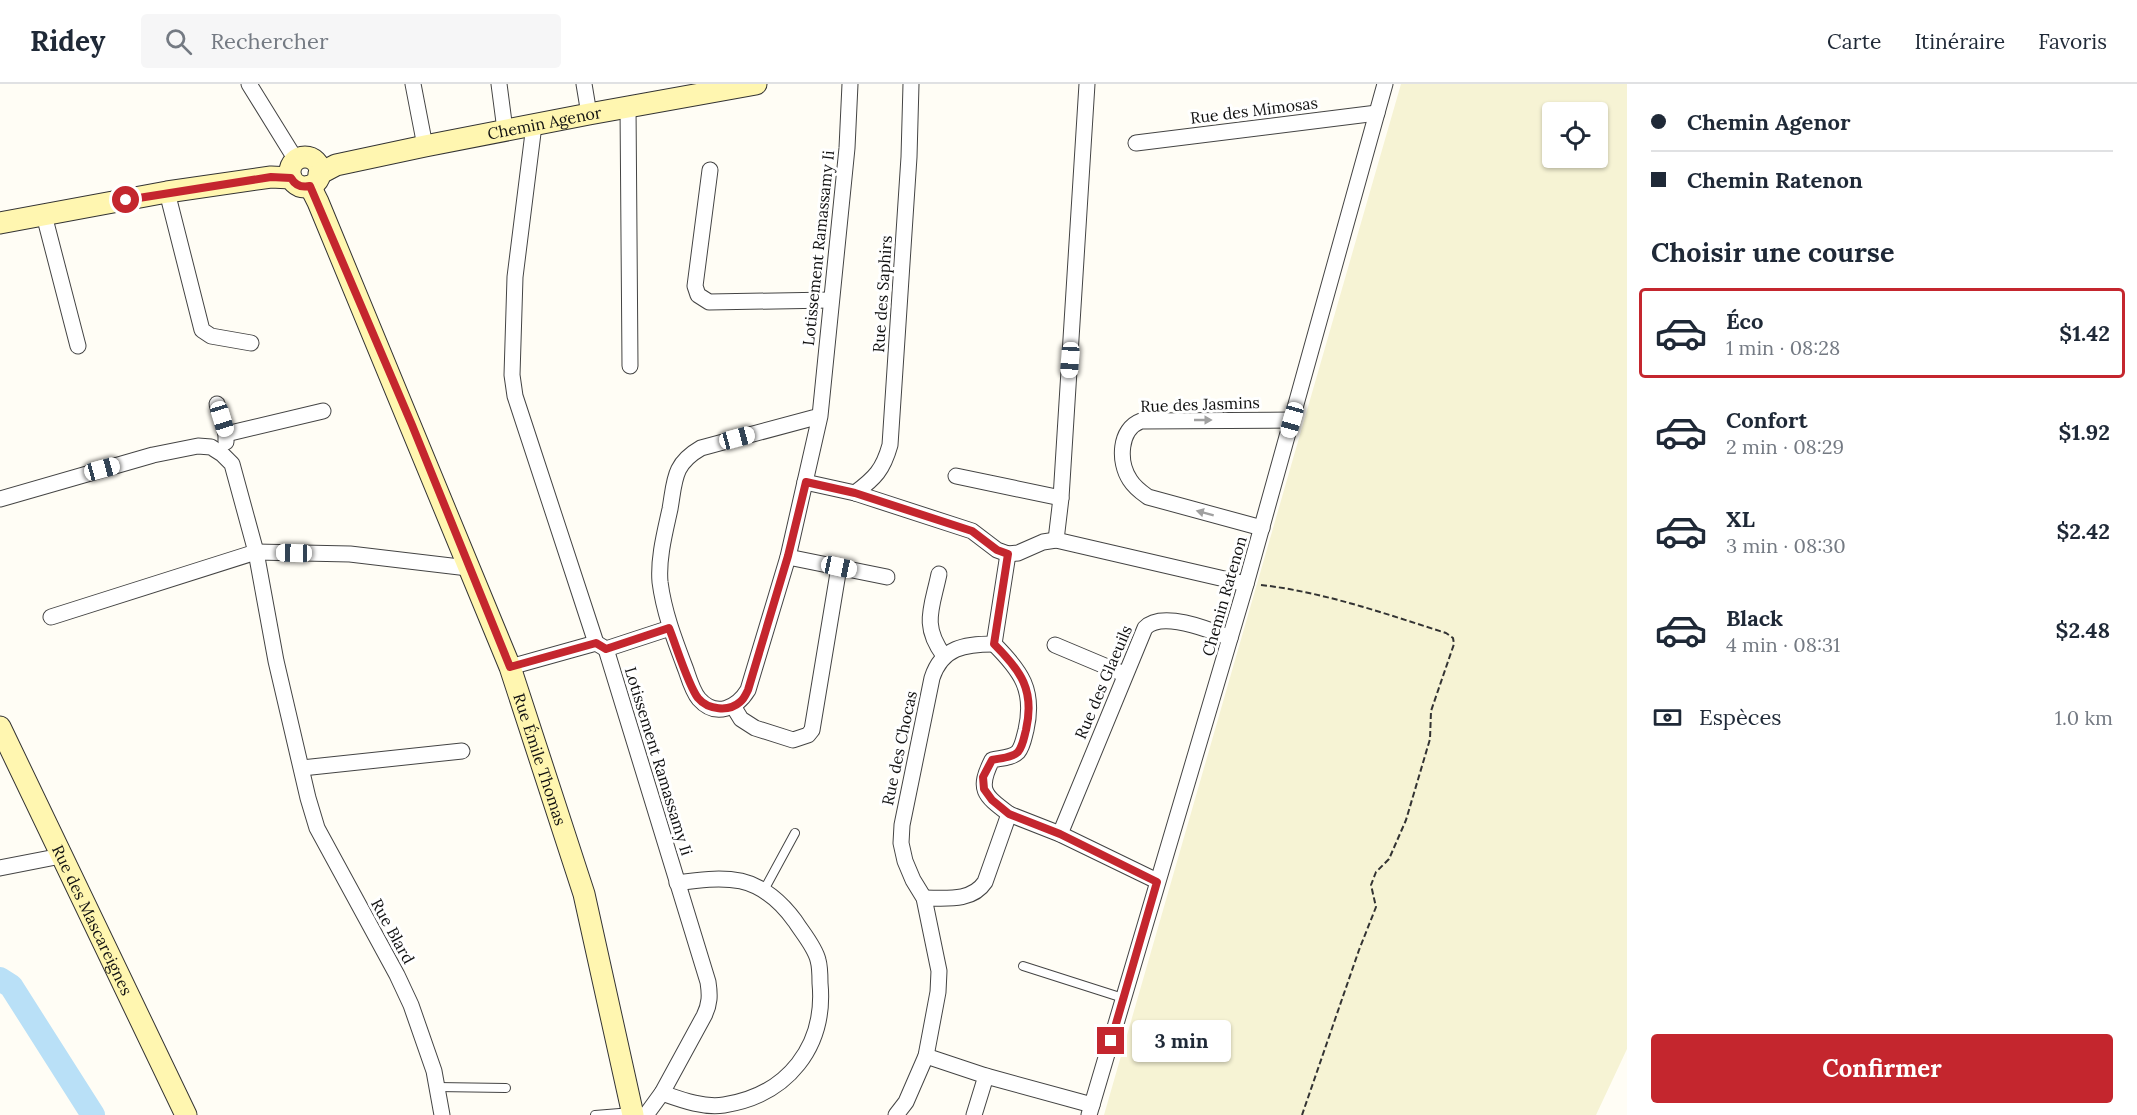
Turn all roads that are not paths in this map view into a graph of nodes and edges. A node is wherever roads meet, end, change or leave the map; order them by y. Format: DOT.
graph roads {
  1 [pos="249,84"];
  2 [pos="413,84"];
  3 [pos="499,84"];
  4 [pos="584,84"];
  5 [pos="756,84"];
  6 [pos="850,84"];
  7 [pos="911,84"];
  8 [pos="1087,84"];
  9 [pos="1385,84"];
  10 [pos="628,106"];
  11 [pos="1377,113"];
  12 [pos="589,114"];
  13 [pos="534,125"];
  14 [pos="505,130"];
  15 [pos="1136,142"];
  16 [pos="424,146"];
  17 [pos="710,170"];
  18 [pos="304,171"];
  19 [pos="167,192"];
  20 [pos="44,215"];
  21 [pos="0,223"];
  22 [pos="831,300"];
  23 [pos="251,344"];
  24 [pos="78,346"];
  25 [pos="630,366"];
  26 [pos="217,404"];
  27 [pos="323,411"];
  28 [pos="820,416"];
  29 [pos="1292,420"];
  30 [pos="226,434"];
  31 [pos="222,454"];
  32 [pos="956,476"];
  33 [pos="806,482"];
  34 [pos="855,493"];
  35 [pos="1061,498"];
  36 [pos="0,499"];
  37 [pos="1262,528"];
  38 [pos="1056,540"];
  39 [pos="256,552"];
  40 [pos="1008,554"];
  41 [pos="788,556"];
  42 [pos="839,567"];
  43 [pos="468,568"];
  44 [pos="939,574"];
  45 [pos="887,577"];
  46 [pos="1246,584"];
  47 [pos="51,617"];
  48 [pos="669,628"];
  49 [pos="1230,638"];
  50 [pos="994,644"];
  51 [pos="1055,645"];
  52 [pos="601,646"];
  53 [pos="944,656"];
  54 [pos="510,667"];
  55 [pos="1124,674"];
  56 [pos="733,706"];
  57 [pos="0,727"];
  58 [pos="462,751"];
  59 [pos="302,768"];
  60 [pos="1009,814"];
  61 [pos="795,833"];
  62 [pos="1060,834"];
  63 [pos="61,856"];
  64 [pos="0,868"];
  65 [pos="1157,882"];
  66 [pos="677,884"];
  67 [pos="764,890"];
  68 [pos="924,898"];
  69 [pos="1023,966"];
  70 [pos="1123,998"];
  71 [pos="926,1056"];
  72 [pos="986,1076"];
  73 [pos="437,1087"];
  74 [pos="506,1088"];
  75 [pos="662,1094"];
  76 [pos="1090,1110"];
  77 [pos="637,1114"];
  78 [pos="186,1115"];
  79 [pos="442,1115"];
  80 [pos="595,1115"];
  81 [pos="896,1115"];
  82 [pos="974,1115"];
  1 -- 18 [label="street"];
  2 -- 16 [label="street"];
  3 -- 14 [label="street"];
  4 -- 12 [label="street"];
  5 -- 10 [label="street, Chemin Agenor"];
  6 -- 22 [label="street, Lotissement Ramassamy Ii"];
  7 -- 34 [label="street, Rue des Saphirs"];
  8 -- 35 [label="street"];
  9 -- 11 [label="street, Chemin Ratenon"];
  10 -- 12 [label="street, Chemin Agenor"];
  10 -- 25 [label="street"];
  11 -- 15 [label="street, Rue des Mimosas"];
  11 -- 29 [label="street, Chemin Ratenon"];
  12 -- 13 [label="street, Chemin Agenor"];
  13 -- 14 [label="street, Chemin Agenor"];
  13 -- 52 [label="street"];
  14 -- 16 [label="street, Chemin Agenor"];
  16 -- 18 [label="street, Chemin Agenor"];
  17 -- 22 [label="street"];
  18 -- 19 [label="street, Chemin Agenor"];
  18 -- 43 [label="street, Rue Émile Thomas"];
  19 -- 20 [label="street, Chemin Agenor"];
  19 -- 23 [label="street"];
  20 -- 21 [label="street, Chemin Agenor"];
  20 -- 24 [label="street"];
  22 -- 28 [label="street, Lotissement Ramassamy Ii"];
  26 -- 30 [label="street"];
  27 -- 30 [label="street"];
  28 -- 33 [label="street, Lotissement Ramassamy Ii"];
  28 -- 48 [label="street"];
  29 -- 37 [label="street, Chemin Ratenon"];
  37 -- 29 [label="street, Rue des Jasmins, one-way"];
  30 -- 31 [label="street"];
  31 -- 36 [label="street"];
  31 -- 39 [label="street, Rue Blard"];
  32 -- 35 [label="street"];
  33 -- 34 [label="street"];
  33 -- 41 [label="street, Lotissement Ramassamy Ii"];
  34 -- 40 [label="street"];
  35 -- 38 [label="street"];
  37 -- 46 [label="street, Chemin Ratenon"];
  38 -- 40 [label="street"];
  38 -- 46 [label="street"];
  39 -- 43 [label="street"];
  39 -- 47 [label="street"];
  39 -- 59 [label="street, Rue Blard"];
  40 -- 50 [label="street"];
  41 -- 42 [label="street"];
  41 -- 56 [label="street, Lotissement Ramassamy Ii"];
  42 -- 45 [label="street"];
  42 -- 56 [label="street"];
  43 -- 54 [label="street, Rue Émile Thomas"];
  44 -- 53 [label="street"];
  46 -- 49 [label="street, Chemin Ratenon"];
  48 -- 52 [label="street, Lotissement Ramassamy Ii"];
  48 -- 56 [label="street"];
  49 -- 55 [label="street, Rue des Glaeuils"];
  49 -- 65 [label="street, Chemin Ratenon"];
  50 -- 53 [label="street"];
  50 -- 60 [label="street"];
  51 -- 55 [label="street"];
  52 -- 54 [label="street, Lotissement Ramassamy Ii"];
  52 -- 66 [label="street, Lotissement Ramassamy Ii"];
  53 -- 68 [label="street, Rue des Chocas"];
  54 -- 77 [label="street, Rue Émile Thomas"];
  55 -- 62 [label="street, Rue des Glaeuils"];
  57 -- 63 [label="street, Rue des Mascareignes"];
  58 -- 59 [label="street"];
  59 -- 73 [label="street, Rue Blard"];
  60 -- 62 [label="street"];
  60 -- 68 [label="street"];
  61 -- 67 [label="lane"];
  62 -- 65 [label="street"];
  63 -- 64 [label="street"];
  63 -- 78 [label="street, Rue des Mascareignes"];
  65 -- 70 [label="street, Chemin Ratenon"];
  66 -- 67 [label="street"];
  66 -- 75 [label="street, Lotissement Ramassamy Ii"];
  67 -- 75 [label="street"];
  68 -- 71 [label="street, Rue des Chocas"];
  69 -- 70 [label="lane"];
  70 -- 76 [label="street, Chemin Ratenon"];
  71 -- 72 [label="street"];
  71 -- 81 [label="street, Rue des Chocas"];
  72 -- 76 [label="street"];
  72 -- 82 [label="street"];
  73 -- 74 [label="lane"];
  73 -- 79 [label="street, Rue Blard"];
  75 -- 77 [label="street, Lotissement Ramassamy Ii"];
  77 -- 80 [label="lane"];
}
